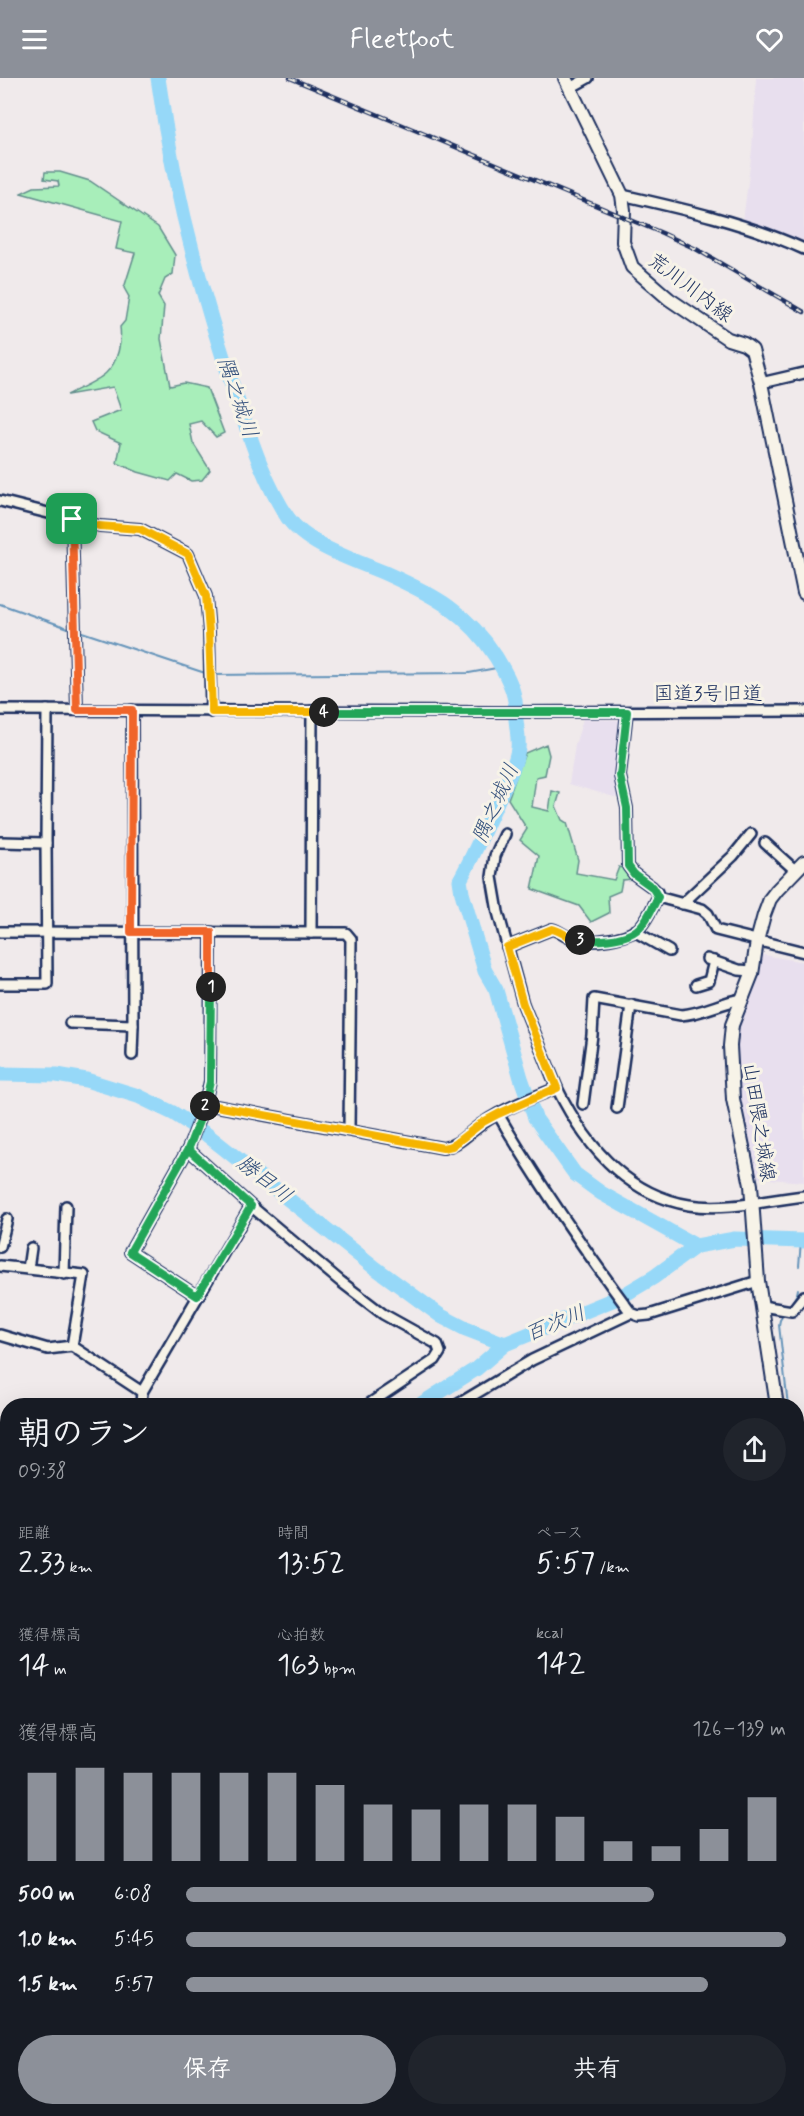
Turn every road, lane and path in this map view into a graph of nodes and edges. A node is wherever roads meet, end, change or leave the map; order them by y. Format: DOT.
graph roads {
  1 [pos="588,78"];
  2 [pos="567,83"];
  3 [pos="621,195"];
  4 [pos="804,249"];
  5 [pos="804,373"];
  6 [pos="761,383"];
  7 [pos="0,501"];
  8 [pos="72,519"];
  9 [pos="804,593"];
  10 [pos="0,710"];
  11 [pos="48,710"];
  12 [pos="77,710"];
  13 [pos="132,710"];
  14 [pos="312,711"];
  15 [pos="804,711"];
  16 [pos="212,712"];
  17 [pos="627,712"];
  18 [pos="505,834"];
  19 [pos="751,834"];
  20 [pos="0,842"];
  21 [pos="46,843"];
  22 [pos="765,843"];
  23 [pos="800,867"];
  24 [pos="658,897"];
  25 [pos="682,904"];
  26 [pos="634,931"];
  27 [pos="0,932"];
  28 [pos="46,932"];
  29 [pos="131,932"];
  30 [pos="211,932"];
  31 [pos="311,933"];
  32 [pos="757,941"];
  33 [pos="507,947"];
  34 [pos="669,951"];
  35 [pos="804,952"];
  36 [pos="752,971"];
  37 [pos="0,984"];
  38 [pos="696,985"];
  39 [pos="741,999"];
  40 [pos="631,1005"];
  41 [pos="70,1023"];
  42 [pos="132,1025"];
  43 [pos="132,1055"];
  44 [pos="555,1088"];
  45 [pos="583,1104"];
  46 [pos="205,1106"];
  47 [pos="617,1108"];
  48 [pos="498,1114"];
  49 [pos="349,1130"];
  50 [pos="189,1147"];
  51 [pos="804,1196"];
  52 [pos="66,1206"];
  53 [pos="251,1206"];
  54 [pos="753,1206"];
  55 [pos="7,1219"];
  56 [pos="0,1247"];
  57 [pos="31,1248"];
  58 [pos="0,1266"];
  59 [pos="28,1269"];
  60 [pos="63,1274"];
  61 [pos="758,1276"];
  62 [pos="197,1296"];
  63 [pos="804,1296"];
  64 [pos="762,1306"];
  65 [pos="629,1312"];
  66 [pos="0,1335"];
  67 [pos="72,1346"];
  68 [pos="141,1392"];
  69 [pos="141,1398"];
  70 [pos="378,1398"];
  71 [pos="468,1398"];
  72 [pos="776,1398"];
  1 -- 2 [label="street"];
  2 -- 3 [label="main road, 荒川川内線"];
  3 -- 4 [label="street"];
  3 -- 6 [label="main road, 荒川川内線"];
  5 -- 6 [label="street"];
  6 -- 9 [label="main road, 荒川川内線"];
  7 -- 8 [label="street"];
  8 -- 12 [label="street"];
  8 -- 16 [label="street"];
  10 -- 11 [label="street, 国道3号旧道"];
  11 -- 12 [label="street, 国道3号旧道"];
  11 -- 21 [label="street"];
  12 -- 13 [label="street, 国道3号旧道"];
  13 -- 16 [label="street, 国道3号旧道"];
  13 -- 29 [label="street"];
  14 -- 16 [label="street, 国道3号旧道"];
  14 -- 17 [label="street, 国道3号旧道"];
  14 -- 31 [label="street"];
  15 -- 17 [label="street, 国道3号旧道"];
  17 -- 24 [label="street"];
  18 -- 33 [label="street"];
  19 -- 25 [label="street"];
  20 -- 21 [label="street"];
  21 -- 28 [label="street"];
  22 -- 23 [label="street"];
  23 -- 32 [label="main road, 山田隈之城線"];
  24 -- 25 [label="street"];
  24 -- 26 [label="street"];
  25 -- 32 [label="street"];
  26 -- 33 [label="street"];
  26 -- 34 [label="street"];
  27 -- 28 [label="street"];
  28 -- 29 [label="street"];
  28 -- 37 [label="street"];
  29 -- 30 [label="street"];
  29 -- 42 [label="street"];
  30 -- 31 [label="street"];
  30 -- 46 [label="street"];
  31 -- 49 [label="street"];
  32 -- 35 [label="street"];
  32 -- 36 [label="main road, 山田隈之城線"];
  33 -- 44 [label="street"];
  36 -- 38 [label="street"];
  36 -- 39 [label="main road, 山田隈之城線"];
  39 -- 40 [label="street"];
  39 -- 54 [label="main road, 山田隈之城線"];
  40 -- 45 [label="street"];
  40 -- 47 [label="street"];
  41 -- 42 [label="street"];
  42 -- 43 [label="street"];
  44 -- 48 [label="street"];
  44 -- 54 [label="street"];
  46 -- 49 [label="street"];
  46 -- 50 [label="street"];
  48 -- 49 [label="street"];
  48 -- 65 [label="street"];
  50 -- 53 [label="street"];
  50 -- 62 [label="street"];
  51 -- 54 [label="street"];
  52 -- 60 [label="street"];
  53 -- 62 [label="street"];
  53 -- 70 [label="street"];
  54 -- 61 [label="main road, 山田隈之城線"];
  55 -- 56 [label="street"];
  57 -- 59 [label="street"];
  58 -- 59 [label="street"];
  59 -- 60 [label="street"];
  60 -- 67 [label="street"];
  61 -- 64 [label="main road, 山田隈之城線"];
  61 -- 65 [label="street"];
  62 -- 68 [label="street"];
  63 -- 64 [label="street"];
  64 -- 72 [label="main road, 山田隈之城線"];
  65 -- 71 [label="street"];
  66 -- 67 [label="street"];
  67 -- 68 [label="street"];
  68 -- 69 [label="street"];
}
